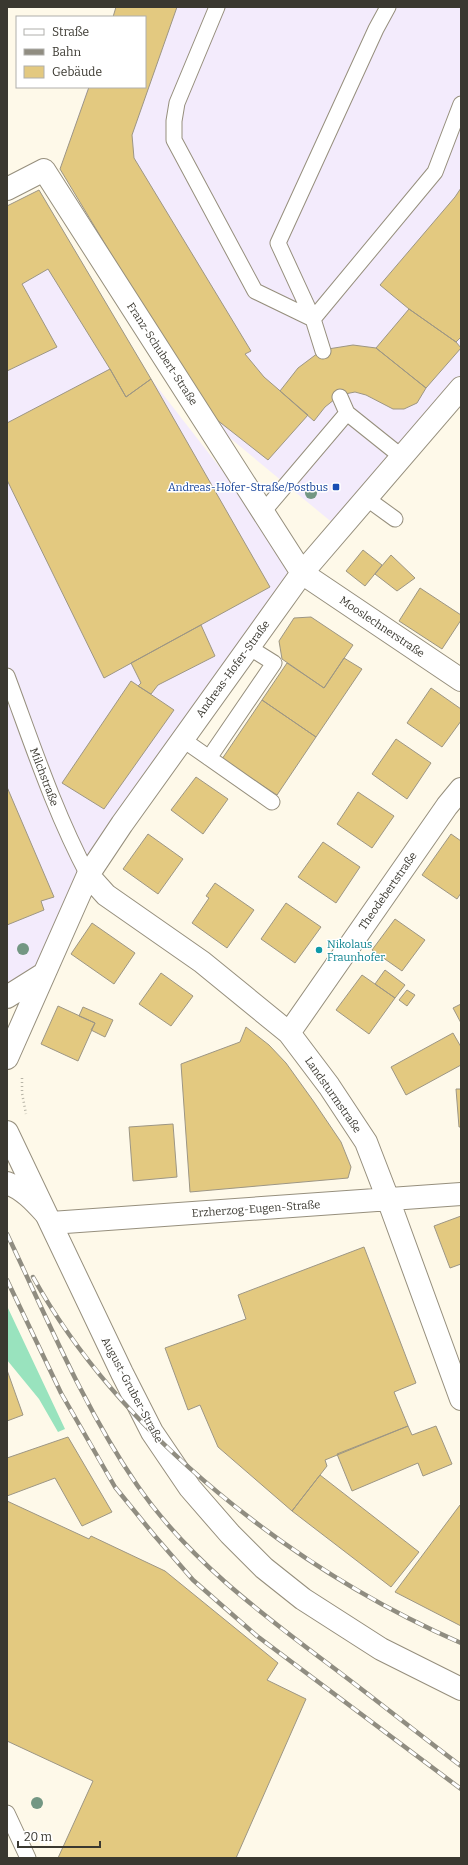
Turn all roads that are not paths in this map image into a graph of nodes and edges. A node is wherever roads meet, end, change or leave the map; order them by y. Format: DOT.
graph roads {
  1 [pos="217,7"];
  2 [pos="388,7"];
  3 [pos="461,104"];
  4 [pos="7,189"];
  5 [pos="313,319"];
  6 [pos="323,351"];
  7 [pos="461,388"];
  8 [pos="340,396"];
  9 [pos="347,413"];
  10 [pos="402,456"];
  11 [pos="366,498"];
  12 [pos="263,512"];
  13 [pos="395,519"];
  14 [pos="302,573"];
  15 [pos="250,648"];
  16 [pos="7,676"];
  17 [pos="461,680"];
  18 [pos="182,738"];
  19 [pos="209,758"];
  20 [pos="461,789"];
  21 [pos="272,802"];
  22 [pos="454,811"];
  23 [pos="88,875"];
  24 [pos="42,976"];
  25 [pos="7,997"];
  26 [pos="289,1033"];
  27 [pos="7,1058"];
  28 [pos="7,1132"];
  29 [pos="7,1183"];
  30 [pos="461,1194"];
  31 [pos="388,1199"];
  32 [pos="49,1219"];
  33 [pos="461,1399"];
  34 [pos="461,1689"];
  35 [pos="7,1813"];
  36 [pos="28,1858"];
  1 -- 5 [label="lane"];
  2 -- 5 [label="lane"];
  3 -- 5 [label="lane"];
  4 -- 12 [label="street, Franz-Schubert-Straße"];
  5 -- 6 [label="lane"];
  7 -- 10 [label="street, Andreas-Hofer-Straße"];
  8 -- 9 [label="lane"];
  9 -- 10 [label="lane"];
  9 -- 12 [label="lane"];
  10 -- 11 [label="street, Andreas-Hofer-Straße"];
  11 -- 13 [label="lane"];
  11 -- 14 [label="street, Andreas-Hofer-Straße"];
  12 -- 14 [label="street, Franz-Schubert-Straße"];
  14 -- 15 [label="street, Andreas-Hofer-Straße"];
  14 -- 17 [label="street, Mooslechnerstraße"];
  15 -- 18 [label="street, Andreas-Hofer-Straße"];
  15 -- 19 [label="lane"];
  16 -- 23 [label="lane, Milchstraße"];
  18 -- 19 [label="lane"];
  18 -- 23 [label="street, Andreas-Hofer-Straße"];
  19 -- 21 [label="lane"];
  20 -- 22 [label="street, Theodebertstraße"];
  22 -- 26 [label="street, Theodebertstraße"];
  23 -- 24 [label="street, Andreas-Hofer-Straße"];
  23 -- 26 [label="street, Landsturmstraße"];
  24 -- 25 [label="street"];
  24 -- 27 [label="street, Andreas-Hofer-Straße"];
  26 -- 31 [label="street, Landsturmstraße"];
  28 -- 32 [label="street, August-Gruber-Straße"];
  29 -- 32 [label="street"];
  30 -- 31 [label="street, Erzherzog-Eugen-Straße"];
  31 -- 32 [label="street, Erzherzog-Eugen-Straße"];
  31 -- 33 [label="street, Landsturmstraße"];
  32 -- 34 [label="street, August-Gruber-Straße"];
  35 -- 36 [label="lane"];
}
